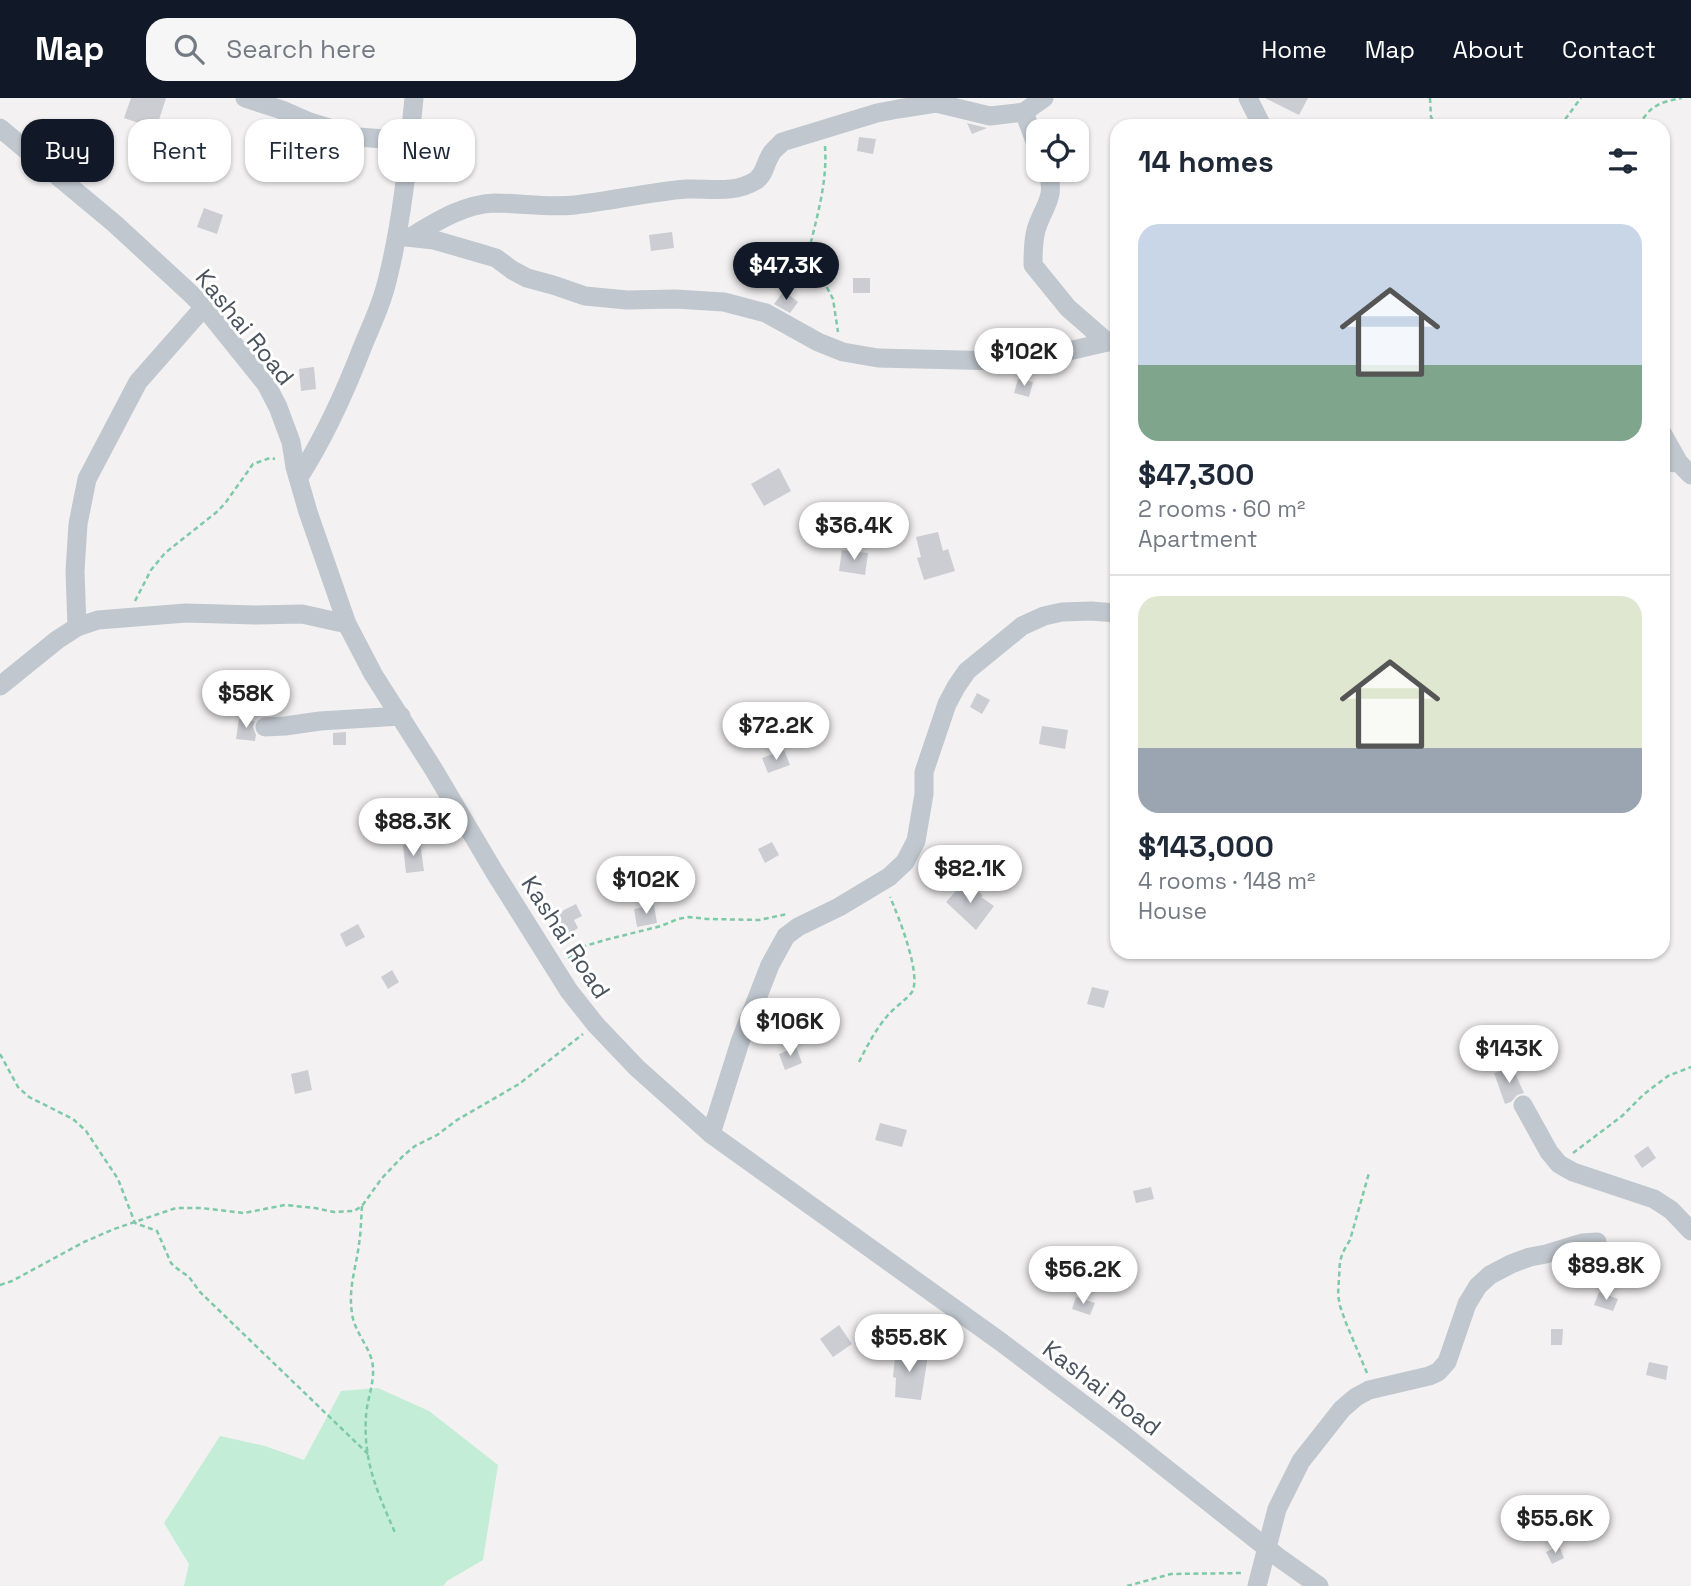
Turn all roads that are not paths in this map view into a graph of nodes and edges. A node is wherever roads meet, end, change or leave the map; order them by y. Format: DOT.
graph roads {
  1 [pos="245,98"];
  2 [pos="414,98"];
  3 [pos="1044,98"];
  4 [pos="1248,98"];
  5 [pos="1024,112"];
  6 [pos="413,119"];
  7 [pos="1027,119"];
  8 [pos="1258,119"];
  9 [pos="0,128"];
  10 [pos="378,139"];
  11 [pos="407,182"];
  12 [pos="1050,182"];
  13 [pos="404,236"];
  14 [pos="204,307"];
  15 [pos="1110,340"];
  16 [pos="1110,341"];
  17 [pos="1670,450"];
  18 [pos="1678,466"];
  19 [pos="297,472"];
  20 [pos="1110,613"];
  21 [pos="348,624"];
  22 [pos="77,627"];
  23 [pos="0,687"];
  24 [pos="401,716"];
  25 [pos="265,727"];
  26 [pos="1523,1105"];
  27 [pos="711,1134"];
  28 [pos="1691,1231"];
  29 [pos="1597,1242"];
  30 [pos="1266,1547"];
  31 [pos="1259,1579"];
  32 [pos="1319,1586"];
  1 -- 10 [label="street"];
  2 -- 6 [label="street"];
  3 -- 5 [label="street"];
  4 -- 8 [label="street"];
  5 -- 7 [label="street"];
  5 -- 13 [label="street"];
  9 -- 14 [label="street, Kashai Road"];
  11 -- 13 [label="street"];
  12 -- 15 [label="street"];
  13 -- 16 [label="street"];
  13 -- 19 [label="street"];
  14 -- 19 [label="street, Kashai Road"];
  14 -- 22 [label="street"];
  17 -- 18 [label="street"];
  19 -- 21 [label="street, Kashai Road"];
  20 -- 27 [label="street"];
  21 -- 22 [label="street"];
  21 -- 24 [label="street, Kashai Road"];
  22 -- 23 [label="street"];
  24 -- 25 [label="street"];
  24 -- 27 [label="street, Kashai Road"];
  26 -- 28 [label="street"];
  27 -- 30 [label="street, Kashai Road"];
  29 -- 30 [label="street"];
  30 -- 31 [label="street"];
  30 -- 32 [label="street, Kashai Road"];
}
